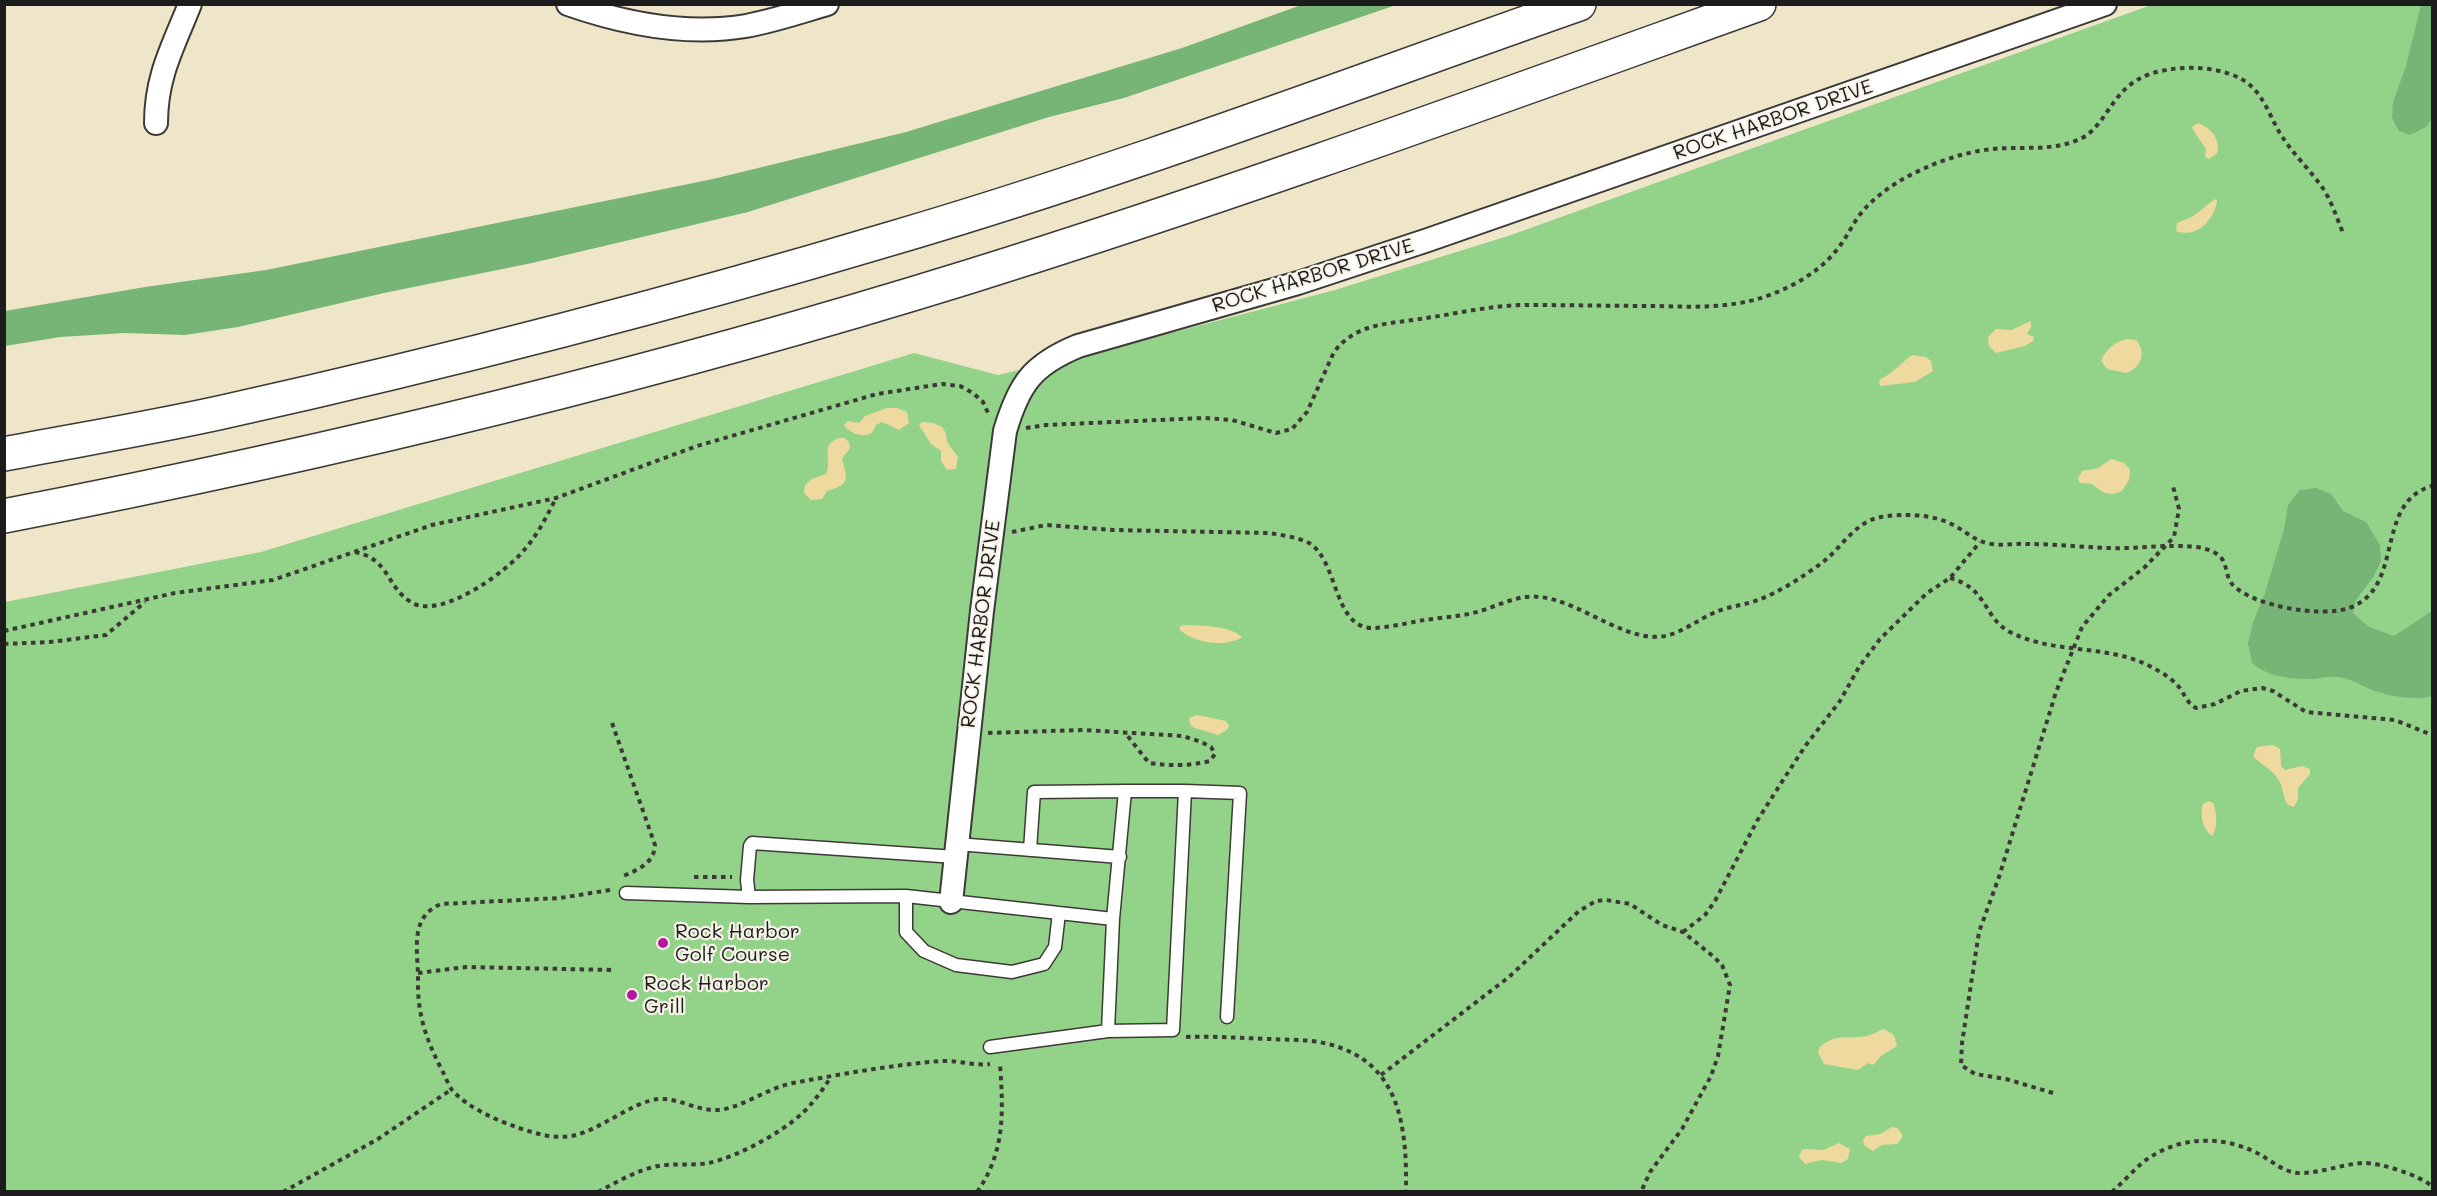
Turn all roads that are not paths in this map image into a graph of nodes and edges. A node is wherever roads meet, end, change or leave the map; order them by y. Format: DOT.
graph roads {
  1 [pos="190,4"];
  2 [pos="568,4"];
  3 [pos="827,4"];
  4 [pos="1579,4"];
  5 [pos="1760,4"];
  6 [pos="2105,4"];
  7 [pos="156,123"];
  8 [pos="4,454"];
  9 [pos="4,516"];
  10 [pos="1125,791"];
  11 [pos="1185,791"];
  12 [pos="956,850"];
  13 [pos="1030,850"];
  14 [pos="1119,857"];
  15 [pos="622,890"];
  16 [pos="906,896"];
  17 [pos="749,897"];
  18 [pos="951,902"];
  19 [pos="1059,913"];
  20 [pos="1113,919"];
  21 [pos="1227,1017"];
  22 [pos="1108,1030"];
  23 [pos="990,1047"];
  1 -- 7 [label="street"];
  2 -- 3 [label="street"];
  4 -- 8 [label="highway"];
  5 -- 9 [label="highway"];
  6 -- 12 [label="street, ROCK HARBOR DRIVE"];
  10 -- 11 [label="lane"];
  10 -- 13 [label="lane"];
  10 -- 14 [label="lane"];
  11 -- 21 [label="lane"];
  11 -- 22 [label="lane"];
  12 -- 13 [label="lane"];
  12 -- 17 [label="lane"];
  12 -- 18 [label="street, ROCK HARBOR DRIVE"];
  13 -- 14 [label="lane"];
  14 -- 20 [label="lane"];
  15 -- 17 [label="lane"];
  16 -- 17 [label="lane"];
  16 -- 18 [label="lane"];
  16 -- 19 [label="lane"];
  18 -- 19 [label="lane"];
  19 -- 20 [label="lane"];
  20 -- 22 [label="lane"];
  22 -- 23 [label="lane"];
}
